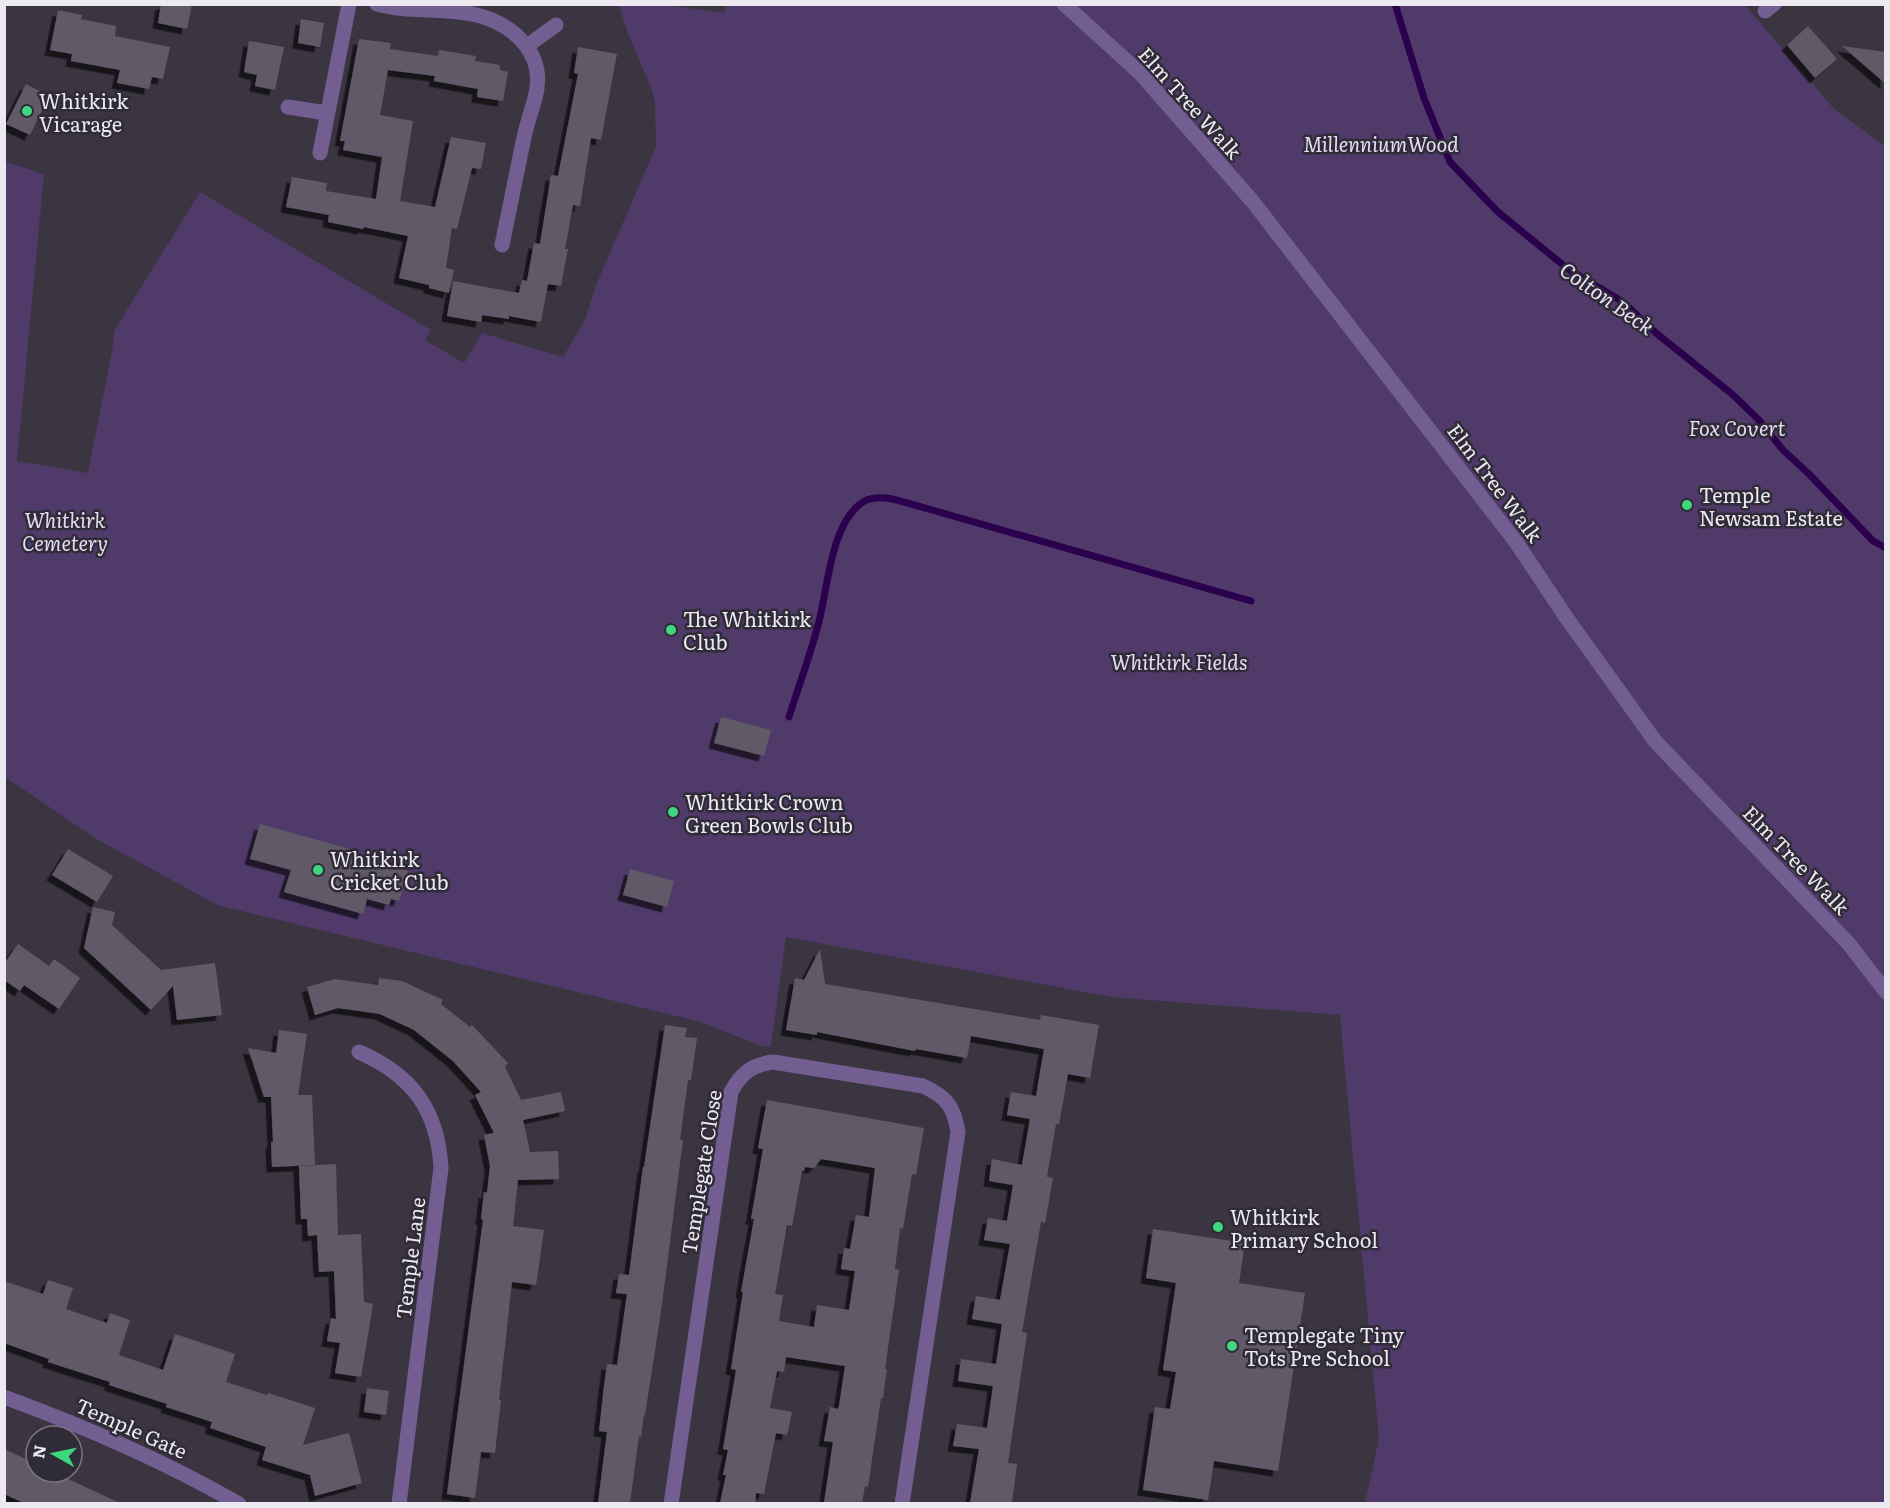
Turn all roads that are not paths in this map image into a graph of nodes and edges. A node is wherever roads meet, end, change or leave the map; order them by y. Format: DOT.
graph roads {
  1 [pos="349,4"];
  2 [pos="377,4"];
  3 [pos="1064,4"];
  4 [pos="556,25"];
  5 [pos="527,46"];
  6 [pos="288,107"];
  7 [pos="327,113"];
  8 [pos="320,153"];
  9 [pos="502,245"];
  10 [pos="1886,992"];
  11 [pos="359,1052"];
  12 [pos="4,1397"];
  13 [pos="239,1503"];
  14 [pos="399,1503"];
  15 [pos="671,1503"];
  16 [pos="902,1503"];
  1 -- 7 [label="street"];
  2 -- 5 [label="street"];
  3 -- 10 [label="street, Elm Tree Walk"];
  4 -- 5 [label="street"];
  5 -- 9 [label="street"];
  6 -- 7 [label="street"];
  7 -- 8 [label="street"];
  11 -- 14 [label="street, Temple Lane"];
  12 -- 13 [label="street, Temple Gate"];
  15 -- 16 [label="street, Templegate Close"];
}
